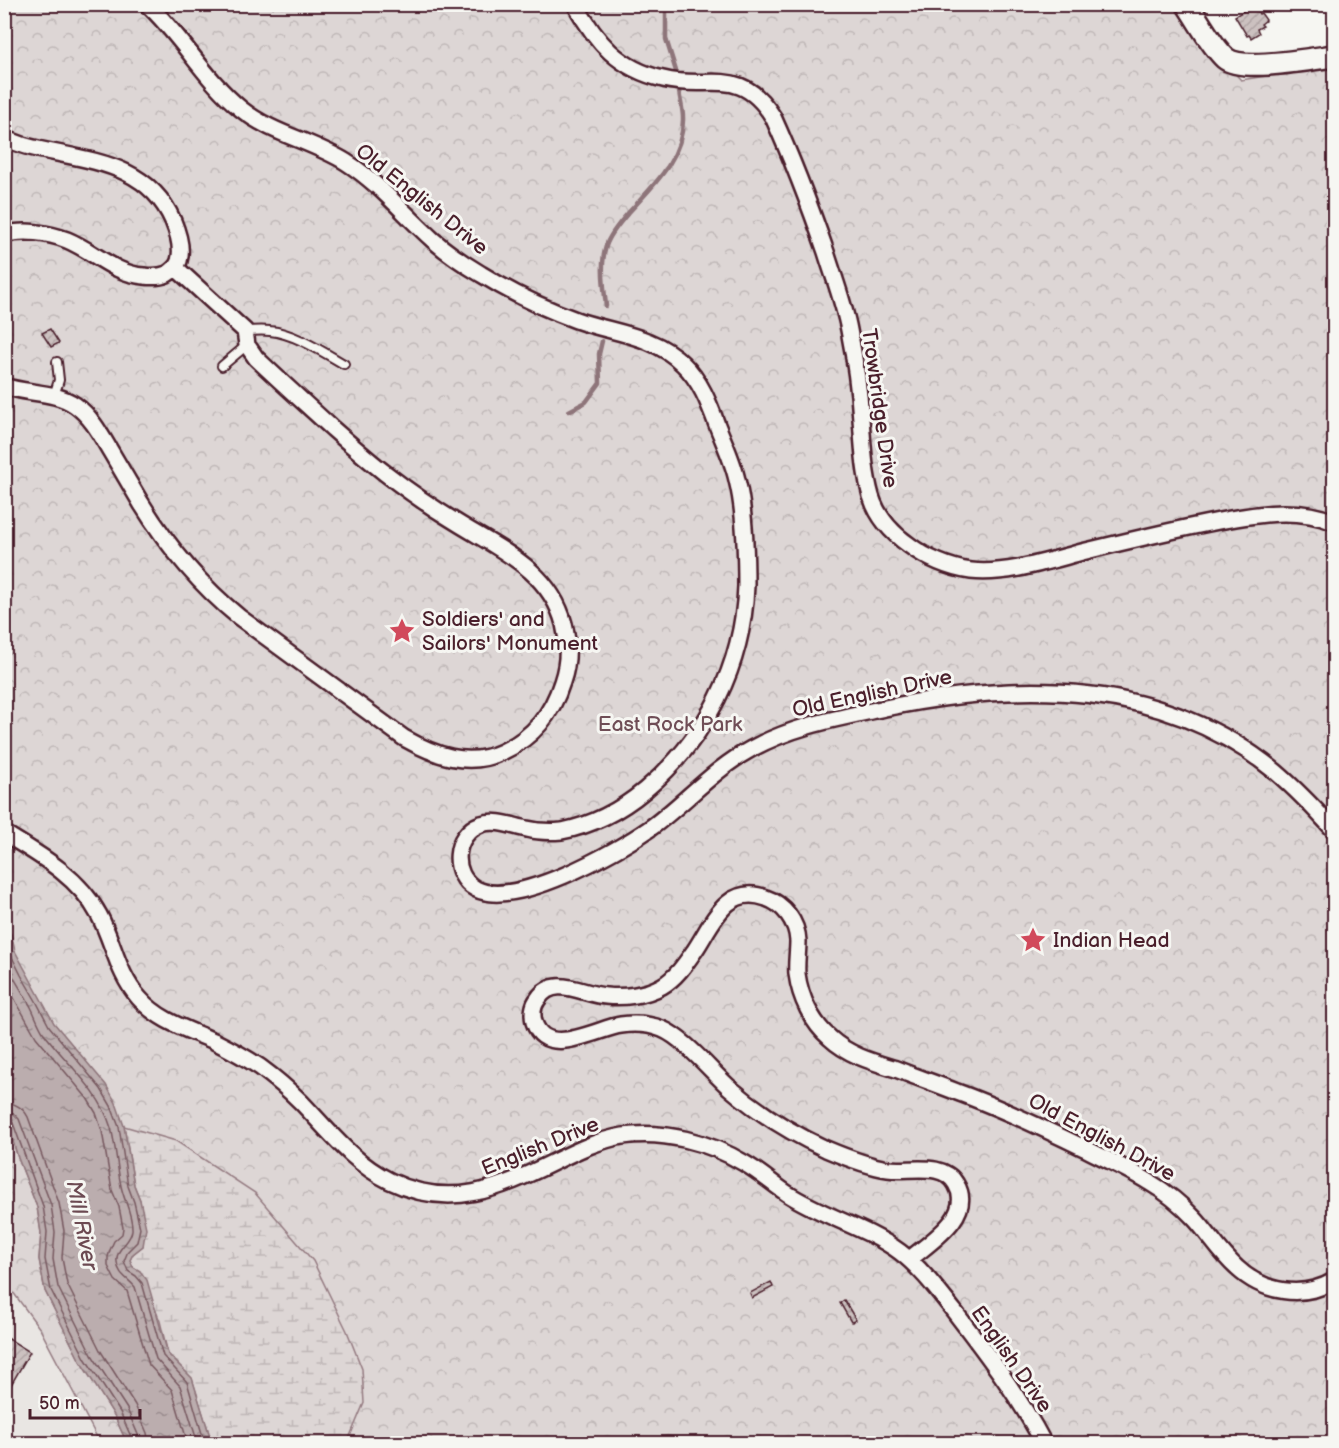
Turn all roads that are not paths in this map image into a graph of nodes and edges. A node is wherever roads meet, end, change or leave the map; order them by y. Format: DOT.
graph roads {
  1 [pos="147,4"];
  2 [pos="575,4"];
  3 [pos="1187,4"];
  4 [pos="1335,56"];
  5 [pos="4,138"];
  6 [pos="4,236"];
  7 [pos="176,268"];
  8 [pos="246,338"];
  9 [pos="57,362"];
  10 [pos="344,364"];
  11 [pos="222,366"];
  12 [pos="4,386"];
  13 [pos="54,396"];
  14 [pos="1335,522"];
  15 [pos="1335,830"];
  16 [pos="4,833"];
  17 [pos="910,1259"];
  18 [pos="1335,1281"];
  19 [pos="1044,1443"];
  1 -- 15 [label="street, Old English Drive"];
  2 -- 14 [label="street, Trowbridge Drive"];
  3 -- 4 [label="main road"];
  5 -- 7 [label="street"];
  6 -- 7 [label="street"];
  7 -- 8 [label="street"];
  8 -- 10 [label="lane"];
  8 -- 11 [label="lane"];
  8 -- 13 [label="street"];
  9 -- 13 [label="lane"];
  12 -- 13 [label="street"];
  16 -- 17 [label="street, English Drive"];
  17 -- 18 [label="street, Old English Drive"];
  17 -- 19 [label="street, English Drive"];
}
